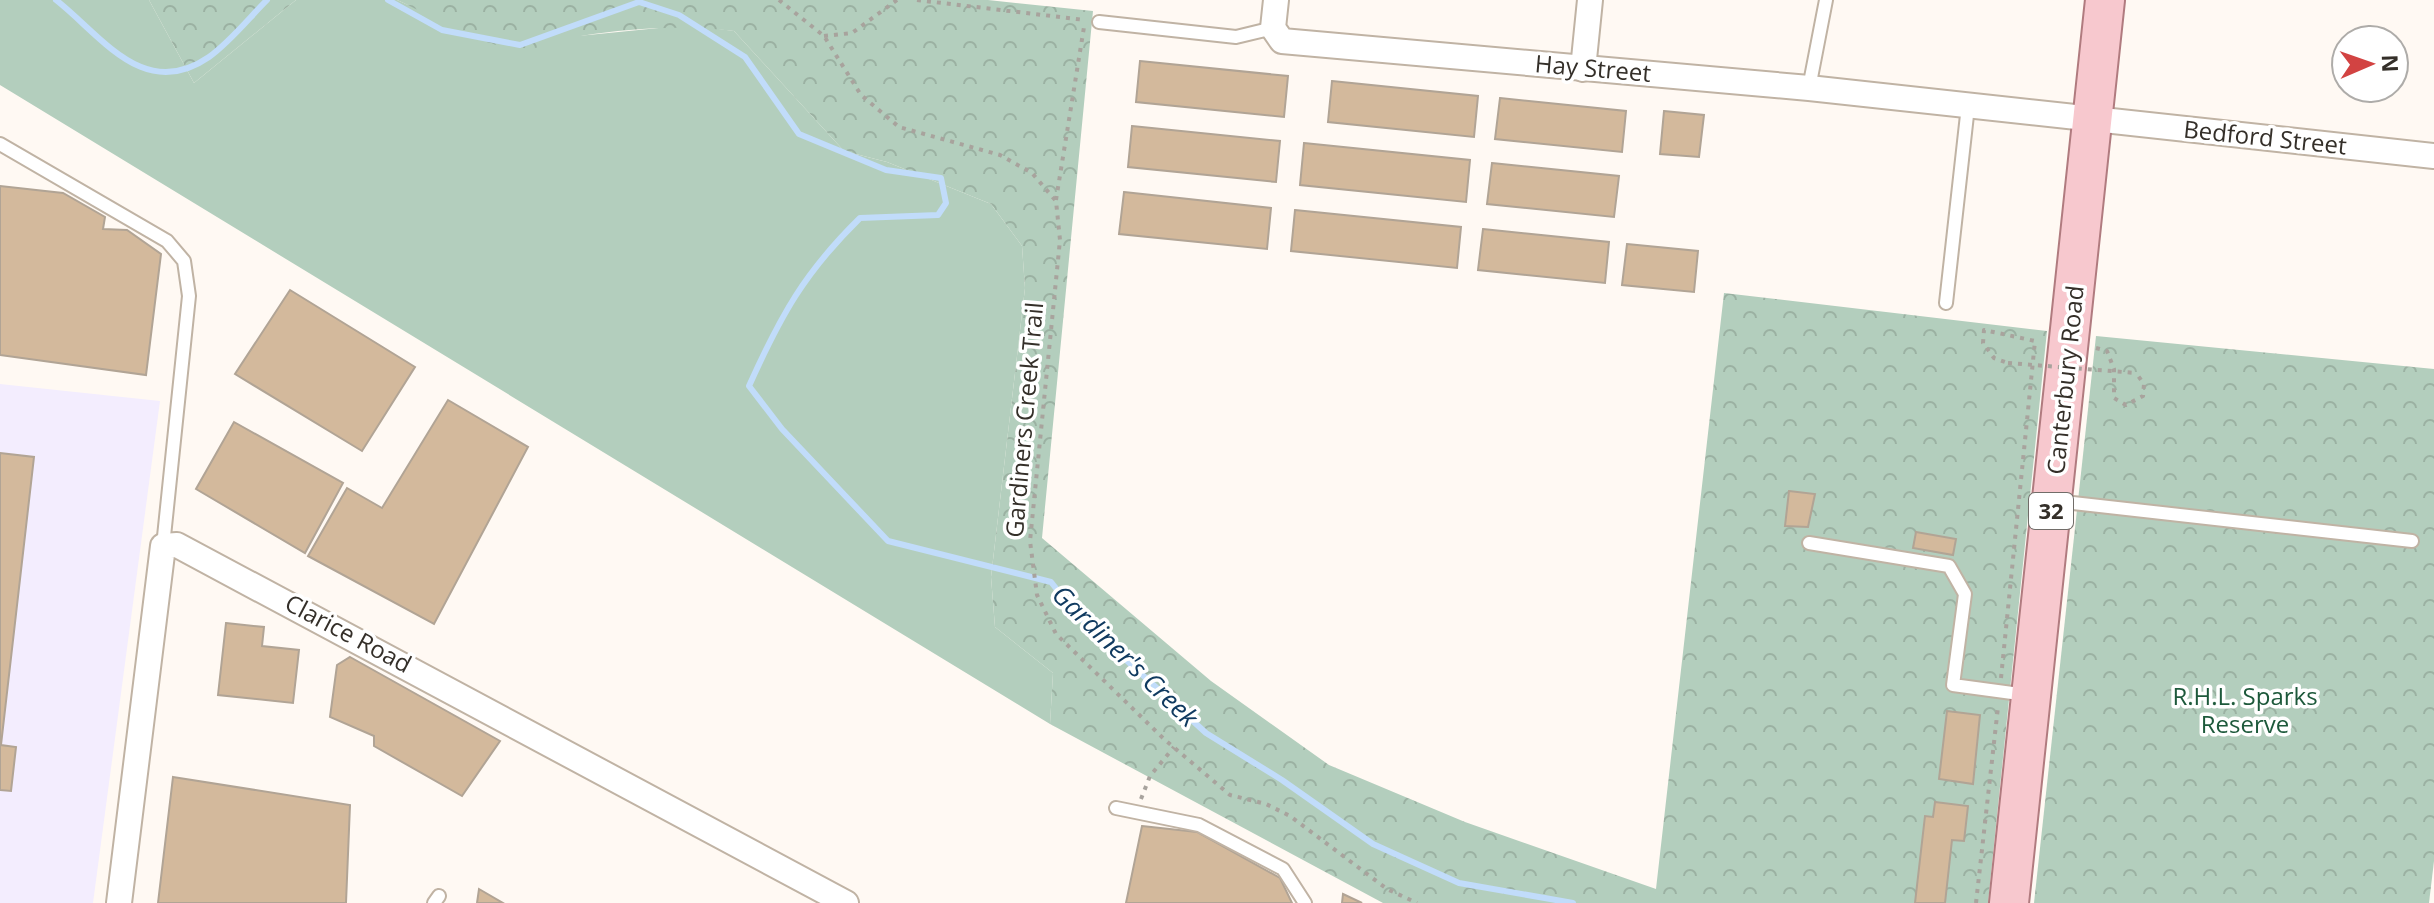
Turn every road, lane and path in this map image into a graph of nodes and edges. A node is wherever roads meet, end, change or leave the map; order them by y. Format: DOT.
graph roads {
  1 [pos="779,0"];
  2 [pos="897,0"];
  3 [pos="917,0"];
  4 [pos="1276,0"];
  5 [pos="1590,0"];
  6 [pos="1826,0"];
  7 [pos="2105,0"];
  8 [pos="1085,20"];
  9 [pos="1099,22"];
  10 [pos="1273,28"];
  11 [pos="824,36"];
  12 [pos="1583,69"];
  13 [pos="1809,88"];
  14 [pos="1968,106"];
  15 [pos="2095,120"];
  16 [pos="0,144"];
  17 [pos="2434,156"];
  18 [pos="1056,201"];
  19 [pos="1946,303"];
  20 [pos="2071,338"];
  21 [pos="2052,500"];
  22 [pos="2412,541"];
  23 [pos="1809,543"];
  24 [pos="163,546"];
  25 [pos="2015,693"];
  26 [pos="1174,747"];
  27 [pos="1145,788"];
  28 [pos="1116,808"];
  29 [pos="119,903"];
  30 [pos="846,903"];
  31 [pos="1305,903"];
  32 [pos="1417,903"];
  33 [pos="1976,903"];
  34 [pos="2009,903"];
  1 -- 11 [label="path"];
  2 -- 11 [label="path"];
  3 -- 8 [label="path"];
  4 -- 10 [label="street"];
  5 -- 12 [label="street"];
  6 -- 13 [label="lane"];
  7 -- 15 [label="main road, Canterbury Road / 32"];
  8 -- 9 [label="path"];
  8 -- 18 [label="path, Gardiners Creek Trail"];
  9 -- 10 [label="lane"];
  10 -- 12 [label="street, Hay Street"];
  11 -- 18 [label="path"];
  12 -- 13 [label="street, Hay Street"];
  13 -- 14 [label="street, Hay Street"];
  14 -- 15 [label="street, Hay Street"];
  14 -- 19 [label="lane"];
  15 -- 17 [label="street, Bedford Street"];
  15 -- 20 [label="main road, Canterbury Road / 32"];
  16 -- 24 [label="lane"];
  18 -- 26 [label="path, Gardiners Creek Trail"];
  20 -- 21 [label="main road, Canterbury Road / 32"];
  20 -- 25 [label="path, bridge"];
  21 -- 22 [label="lane"];
  21 -- 25 [label="main road, Canterbury Road / 32"];
  23 -- 25 [label="lane"];
  24 -- 29 [label="street"];
  24 -- 30 [label="street, Clarice Road"];
  25 -- 33 [label="path"];
  25 -- 34 [label="main road, Canterbury Road / 32"];
  26 -- 27 [label="path"];
  26 -- 32 [label="path, Gardiners Creek Trail"];
  28 -- 31 [label="lane"];
}
